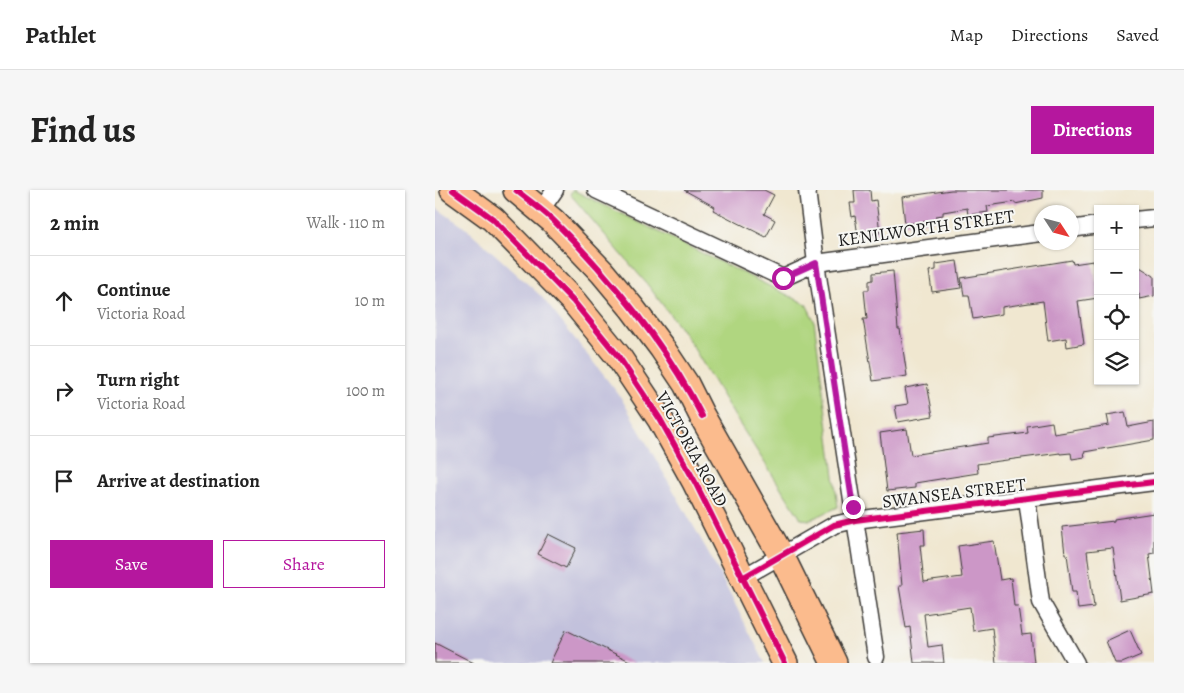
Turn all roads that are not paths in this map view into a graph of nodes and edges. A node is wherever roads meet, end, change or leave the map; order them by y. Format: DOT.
graph roads {
  1 [pos="453,190"];
  2 [pos="517,190"];
  3 [pos="555,190"];
  4 [pos="596,190"];
  5 [pos="807,190"];
  6 [pos="541,210"];
  7 [pos="1154,218"];
  8 [pos="1139,220"];
  9 [pos="1094,226"];
  10 [pos="1079,228"];
  11 [pos="1034,234"];
  12 [pos="816,263"];
  13 [pos="1154,482"];
  14 [pos="1027,499"];
  15 [pos="855,520"];
  16 [pos="781,556"];
  17 [pos="742,578"];
  18 [pos="876,657"];
  19 [pos="785,663"];
  20 [pos="834,663"];
  21 [pos="1076,663"];
  1 -- 17 [label="highway, VICTORIA ROAD"];
  2 -- 6 [label="highway, VICTORIA ROAD"];
  3 -- 6 [label="street"];
  4 -- 12 [label="street"];
  5 -- 12 [label="street"];
  6 -- 16 [label="highway, VICTORIA ROAD"];
  7 -- 8 [label="street"];
  9 -- 10 [label="street"];
  11 -- 12 [label="street, KENILWORTH STREET"];
  12 -- 15 [label="street"];
  13 -- 14 [label="street, SWANSEA STREET"];
  14 -- 15 [label="street, SWANSEA STREET"];
  14 -- 21 [label="street"];
  15 -- 16 [label="street, SWANSEA STREET"];
  15 -- 18 [label="street"];
  16 -- 17 [label="street, SWANSEA STREET"];
  16 -- 20 [label="highway, VICTORIA ROAD"];
  17 -- 19 [label="highway, VICTORIA ROAD"];
}
